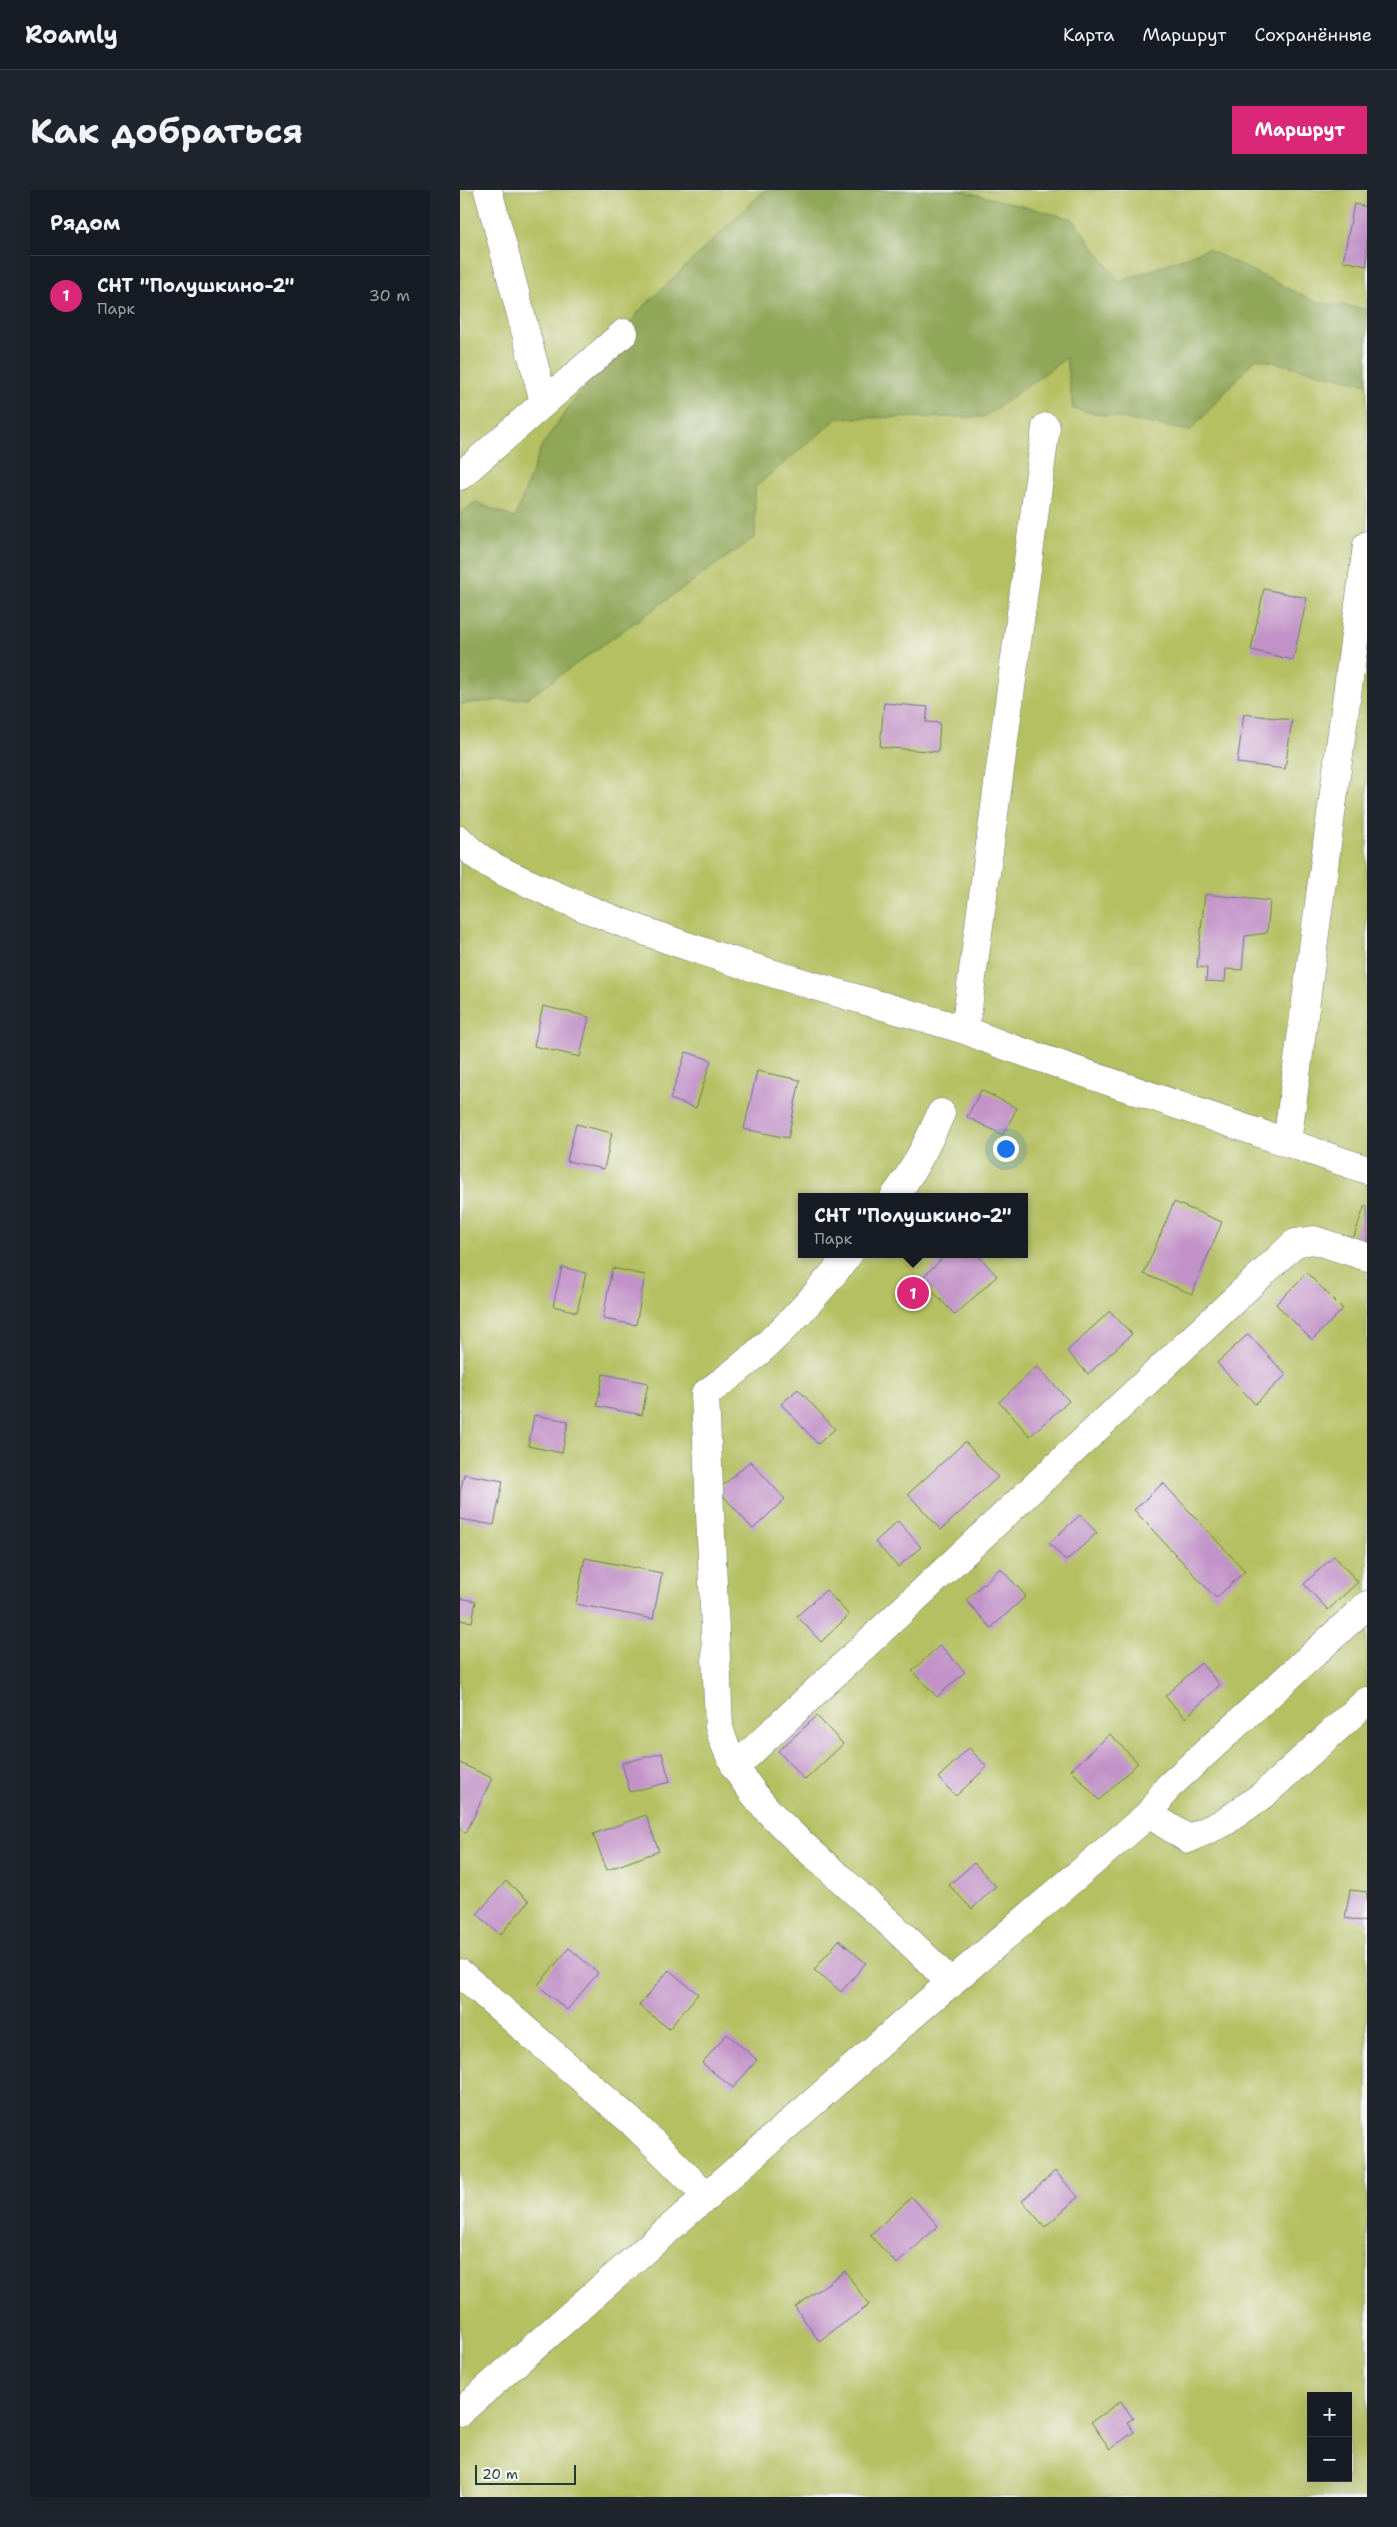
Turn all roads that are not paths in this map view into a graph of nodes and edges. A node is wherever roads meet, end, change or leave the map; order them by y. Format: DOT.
graph roads {
  1 [pos="488,190"];
  2 [pos="624,333"];
  3 [pos="544,402"];
  4 [pos="1046,427"];
  5 [pos="460,476"];
  6 [pos="1367,545"];
  7 [pos="460,840"];
  8 [pos="965,1030"];
  9 [pos="941,1114"];
  10 [pos="1287,1143"];
  11 [pos="1367,1170"];
  12 [pos="897,1193"];
  13 [pos="1367,1257"];
  14 [pos="846,1258"];
  15 [pos="1367,1605"];
  16 [pos="1367,1701"];
  17 [pos="735,1767"];
  18 [pos="1149,1814"];
  19 [pos="460,1972"];
  20 [pos="951,1984"];
  21 [pos="708,2197"];
  22 [pos="460,2412"];
  1 -- 3 [label="street"];
  2 -- 3 [label="street"];
  3 -- 5 [label="street"];
  4 -- 8 [label="street"];
  6 -- 10 [label="street"];
  7 -- 8 [label="street"];
  8 -- 10 [label="street"];
  9 -- 12 [label="street"];
  10 -- 11 [label="street"];
  13 -- 17 [label="street"];
  14 -- 17 [label="street"];
  15 -- 18 [label="street"];
  16 -- 18 [label="street"];
  17 -- 20 [label="street"];
  18 -- 20 [label="street"];
  19 -- 21 [label="street"];
  20 -- 21 [label="street"];
  21 -- 22 [label="street"];
}
